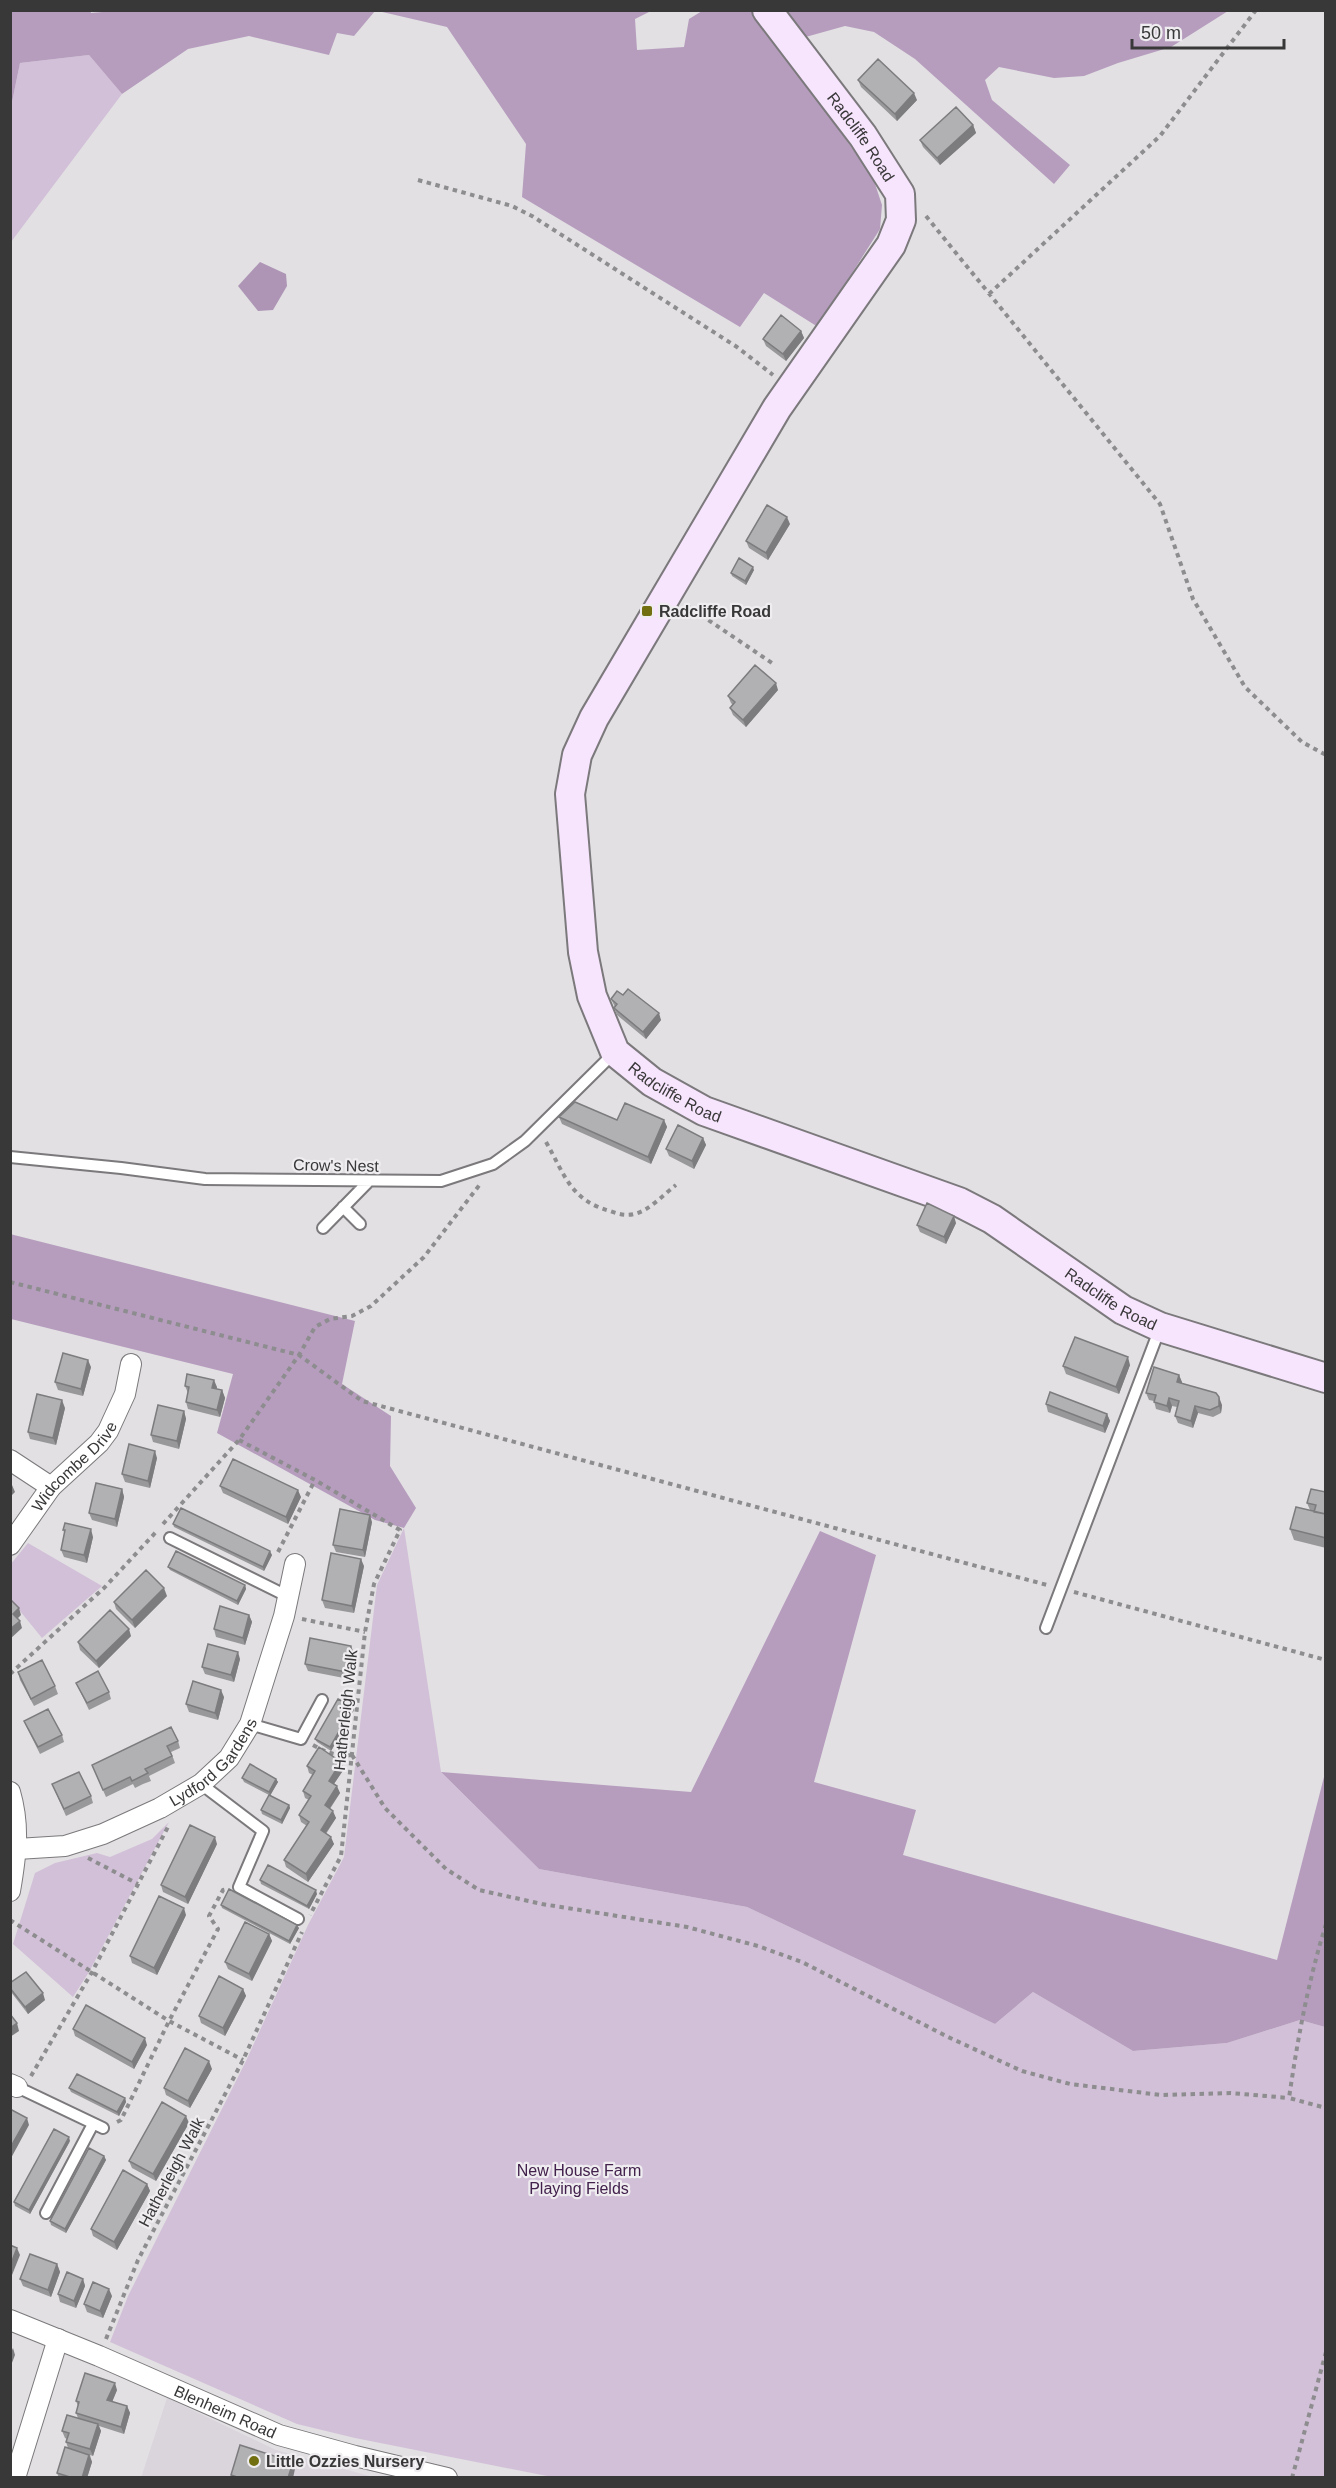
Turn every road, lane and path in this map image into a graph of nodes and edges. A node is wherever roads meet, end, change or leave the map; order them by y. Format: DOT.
graph roads {
  1 [pos="767,10"];
  2 [pos="1256,10"];
  3 [pos="418,180"];
  4 [pos="900,194"];
  5 [pos="989,294"];
  6 [pos="790,389"];
  7 [pos="668,592"];
  8 [pos="775,665"];
  9 [pos="1326,755"];
  10 [pos="615,1052"];
  11 [pos="538,1128"];
  12 [pos="10,1157"];
  13 [pos="493,1164"];
  14 [pos="369,1181"];
  15 [pos="676,1185"];
  16 [pos="343,1207"];
  17 [pos="360,1224"];
  18 [pos="323,1228"];
  19 [pos="10,1282"];
  20 [pos="1160,1327"];
  21 [pos="299,1355"];
  22 [pos="135,1377"];
  23 [pos="1326,1377"];
  24 [pos="239,1440"];
  25 [pos="10,1460"];
  26 [pos="315,1480"];
  27 [pos="51,1487"];
  28 [pos="170,1538"];
  29 [pos="10,1545"];
  30 [pos="295,1564"];
  31 [pos="1061,1589"];
  32 [pos="287,1596"];
  33 [pos="284,1616"];
  34 [pos="1046,1628"];
  35 [pos="365,1632"];
  36 [pos="1326,1660"];
  37 [pos="10,1674"];
  38 [pos="322,1700"];
  39 [pos="250,1724"];
  40 [pos="302,1739"];
  41 [pos="352,1755"];
  42 [pos="194,1788"];
  43 [pos="10,1792"];
  44 [pos="65,1846"];
  45 [pos="17,1849"];
  46 [pos="138,1884"];
  47 [pos="239,1887"];
  48 [pos="10,1891"];
  49 [pos="298,1919"];
  50 [pos="10,1920"];
  51 [pos="1326,1924"];
  52 [pos="92,1972"];
  53 [pos="169,2021"];
  54 [pos="243,2060"];
  55 [pos="17,2087"];
  56 [pos="1289,2098"];
  57 [pos="1326,2108"];
  58 [pos="98,2126"];
  59 [pos="46,2212"];
  60 [pos="10,2320"];
  61 [pos="58,2339"];
  62 [pos="1326,2352"];
  63 [pos="99,2356"];
  64 [pos="15,2478"];
  65 [pos="447,2478"];
  66 [pos="1292,2478"];
  1 -- 4 [label="main road, Radcliffe Road"];
  2 -- 5 [label="path"];
  3 -- 6 [label="path"];
  4 -- 5 [label="path"];
  4 -- 6 [label="main road, Radcliffe Road"];
  5 -- 9 [label="path"];
  6 -- 7 [label="main road, Radcliffe Road"];
  7 -- 8 [label="path"];
  7 -- 10 [label="main road, Radcliffe Road"];
  10 -- 11 [label="lane, Crow's Nest"];
  10 -- 20 [label="main road, Radcliffe Road"];
  11 -- 13 [label="lane, Crow's Nest"];
  11 -- 15 [label="path"];
  12 -- 14 [label="lane, Crow's Nest"];
  13 -- 14 [label="lane, Crow's Nest"];
  13 -- 21 [label="path"];
  14 -- 16 [label="lane"];
  16 -- 17 [label="lane"];
  16 -- 18 [label="lane"];
  19 -- 21 [label="path"];
  20 -- 23 [label="main road, Radcliffe Road"];
  20 -- 31 [label="lane"];
  21 -- 24 [label="path"];
  21 -- 31 [label="path"];
  22 -- 27 [label="street, Widcombe Drive"];
  24 -- 26 [label="path, Hatherleigh Walk"];
  24 -- 37 [label="path"];
  25 -- 27 [label="street"];
  26 -- 30 [label="path"];
  26 -- 35 [label="path, Hatherleigh Walk"];
  27 -- 29 [label="street, Widcombe Drive"];
  28 -- 32 [label="lane"];
  30 -- 32 [label="street, Lydford Gardens"];
  31 -- 34 [label="lane"];
  31 -- 36 [label="path"];
  32 -- 33 [label="street, Lydford Gardens"];
  33 -- 35 [label="path"];
  33 -- 39 [label="street, Lydford Gardens"];
  35 -- 41 [label="path, Hatherleigh Walk"];
  38 -- 40 [label="lane"];
  39 -- 40 [label="lane"];
  39 -- 42 [label="street, Lydford Gardens"];
  40 -- 41 [label="path"];
  41 -- 54 [label="path, Hatherleigh Walk"];
  41 -- 56 [label="path"];
  42 -- 44 [label="street, Lydford Gardens"];
  42 -- 46 [label="path"];
  42 -- 47 [label="lane"];
  43 -- 45 [label="street"];
  44 -- 45 [label="street, Lydford Gardens"];
  44 -- 46 [label="path"];
  45 -- 48 [label="street"];
  46 -- 52 [label="path"];
  47 -- 49 [label="lane"];
  47 -- 53 [label="path"];
  50 -- 52 [label="path"];
  51 -- 56 [label="path"];
  52 -- 53 [label="path"];
  52 -- 55 [label="path"];
  53 -- 54 [label="path"];
  53 -- 58 [label="path"];
  54 -- 63 [label="path, Hatherleigh Walk"];
  55 -- 58 [label="lane"];
  56 -- 57 [label="path"];
  58 -- 59 [label="lane"];
  60 -- 61 [label="street, Blenheim Road"];
  61 -- 63 [label="street, Blenheim Road"];
  61 -- 64 [label="street"];
  62 -- 66 [label="path"];
  63 -- 65 [label="street, Blenheim Road"];
}
